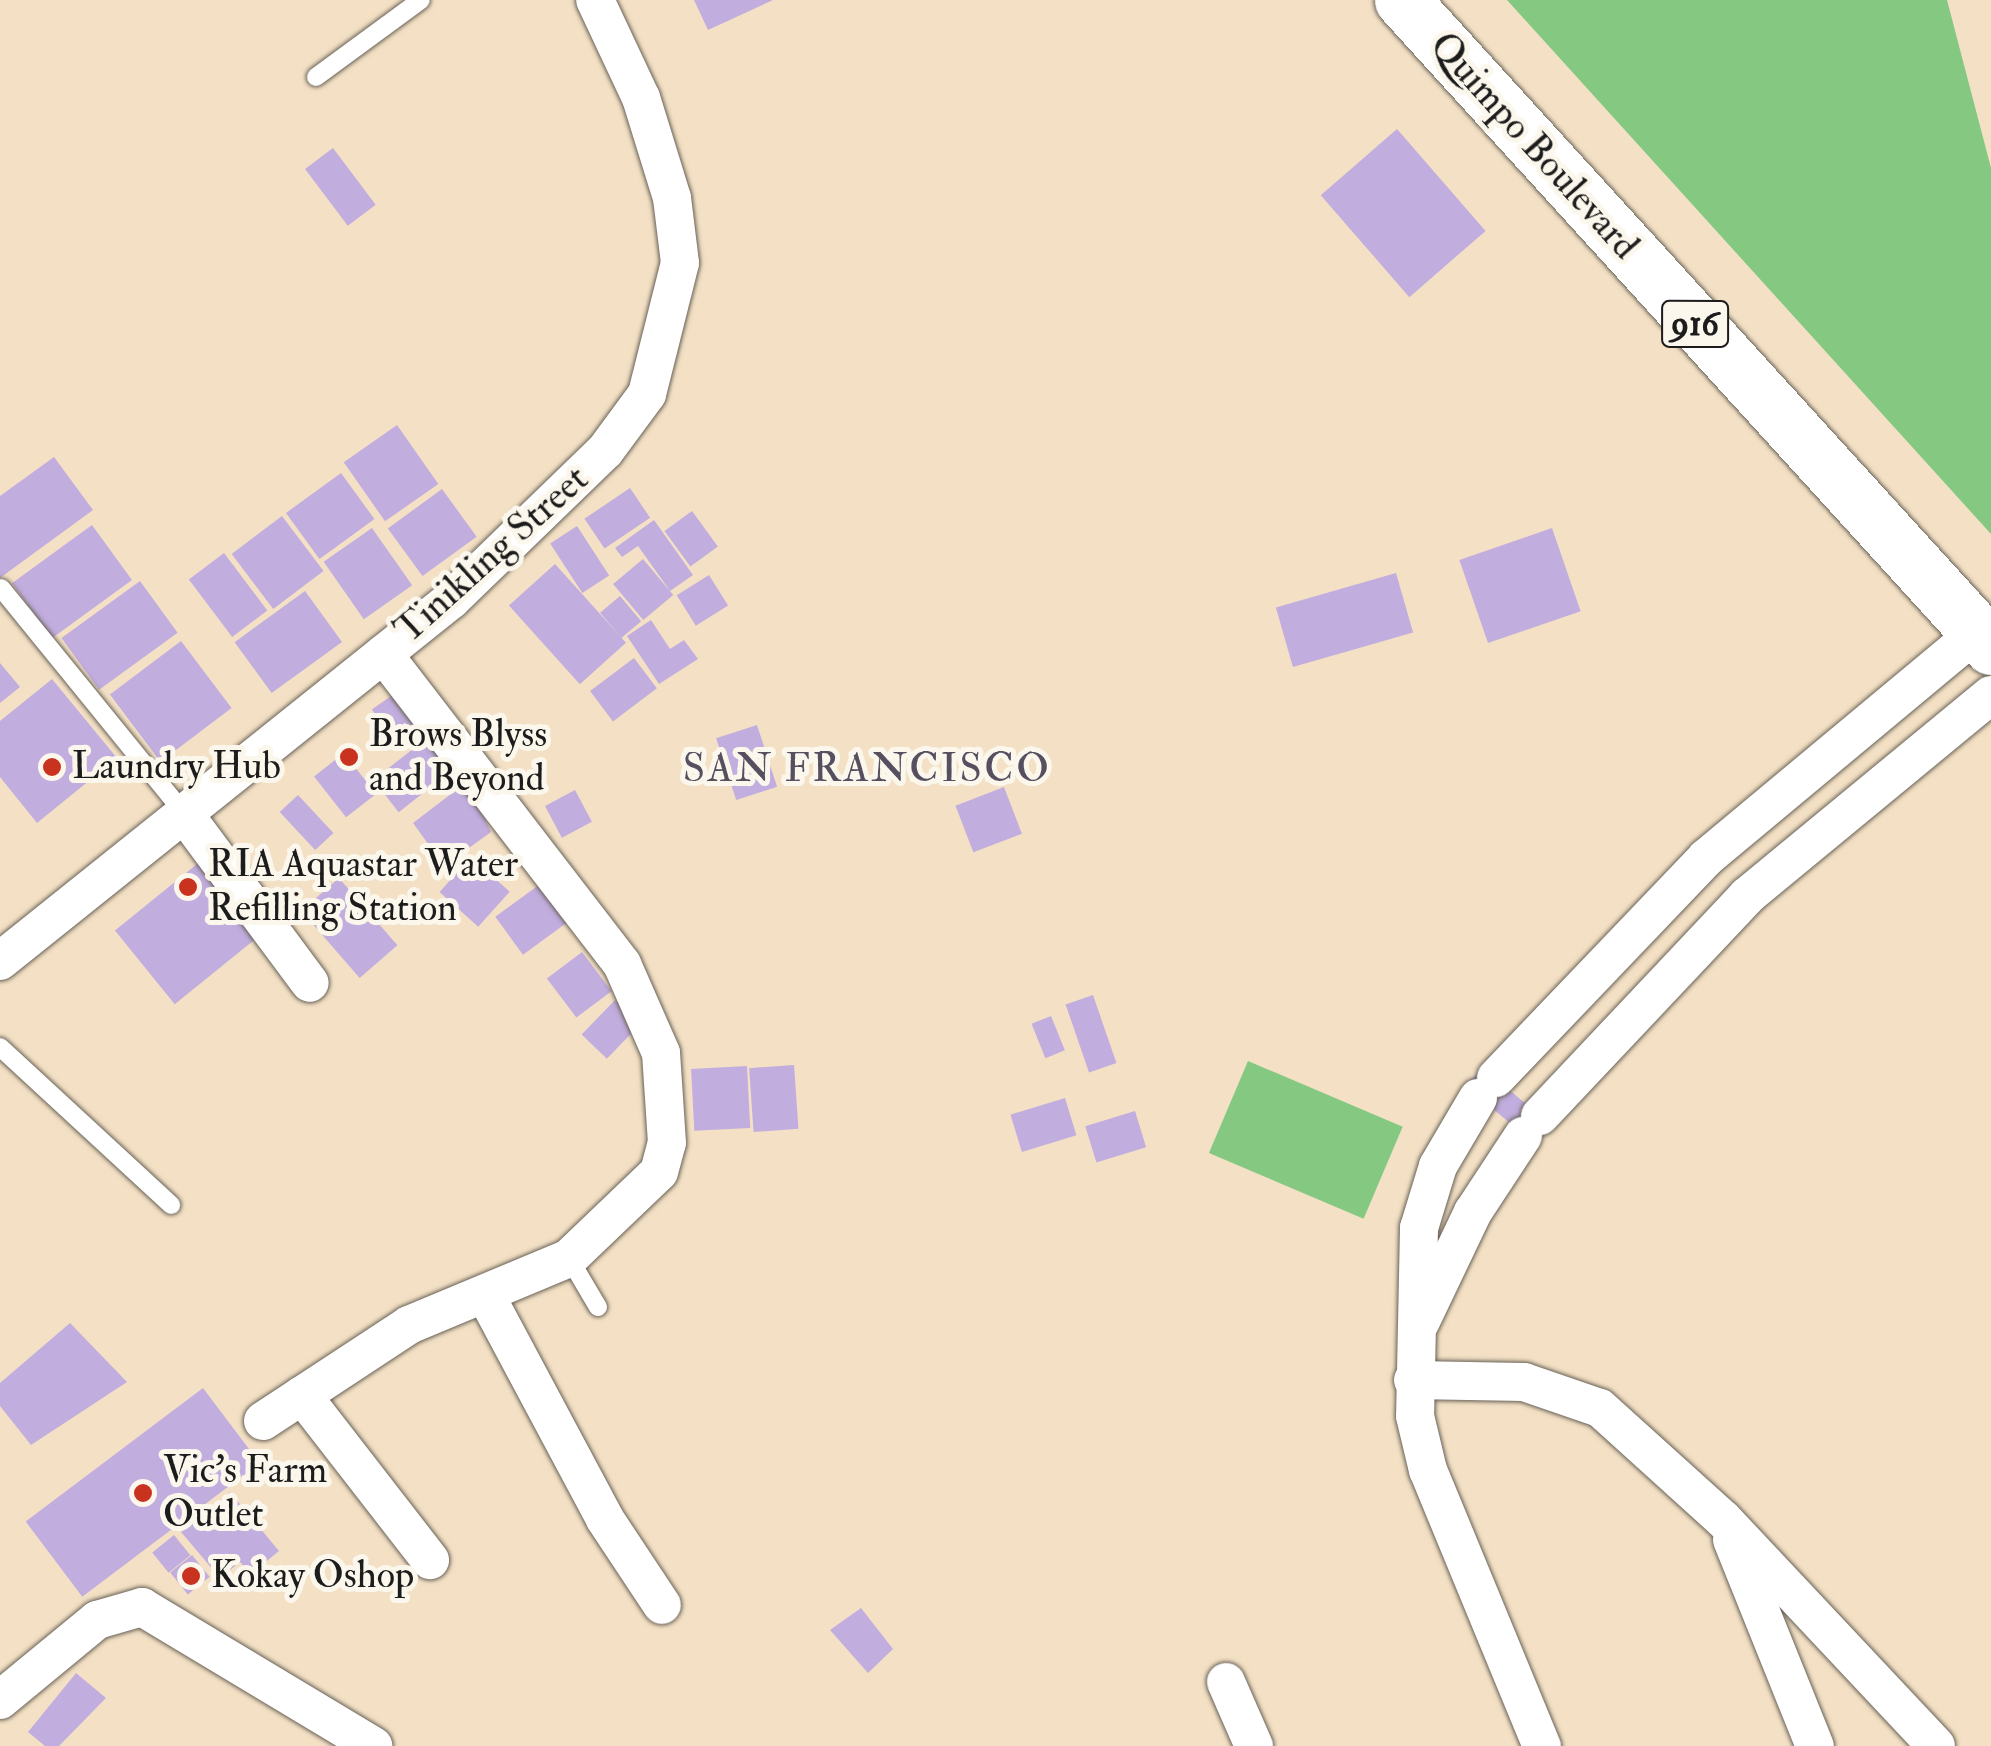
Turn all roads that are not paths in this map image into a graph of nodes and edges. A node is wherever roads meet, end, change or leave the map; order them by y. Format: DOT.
graph roads {
  1 [pos="421,0"];
  2 [pos="595,0"];
  3 [pos="1402,0"];
  4 [pos="316,77"];
  5 [pos="1,588"];
  6 [pos="1984,640"];
  7 [pos="383,654"];
  8 [pos="1991,696"];
  9 [pos="188,819"];
  10 [pos="0,961"];
  11 [pos="310,983"];
  12 [pos="1536,1032"];
  13 [pos="0,1047"];
  14 [pos="1579,1069"];
  15 [pos="170,1204"];
  16 [pos="569,1258"];
  17 [pos="485,1294"];
  18 [pos="598,1307"];
  19 [pos="1414,1340"];
  20 [pos="1413,1380"];
  21 [pos="302,1395"];
  22 [pos="263,1421"];
  23 [pos="1724,1519"];
  24 [pos="430,1560"];
  25 [pos="662,1605"];
  26 [pos="1226,1682"];
  27 [pos="0,1700"];
  28 [pos="373,1746"];
  29 [pos="1254,1746"];
  30 [pos="1542,1746"];
  31 [pos="1815,1746"];
  32 [pos="1936,1746"];
  1 -- 4 [label="lane"];
  2 -- 7 [label="street, Tinikling Street"];
  3 -- 6 [label="main road, Quimpo Boulevard / 916"];
  5 -- 9 [label="lane"];
  6 -- 12 [label="street"];
  7 -- 9 [label="street, Tinikling Street"];
  7 -- 16 [label="street"];
  8 -- 14 [label="street"];
  9 -- 10 [label="street, Tinikling Street"];
  9 -- 11 [label="street"];
  12 -- 14 [label="street"];
  12 -- 19 [label="street"];
  13 -- 15 [label="lane"];
  14 -- 19 [label="street"];
  16 -- 17 [label="street"];
  16 -- 18 [label="lane"];
  17 -- 21 [label="street"];
  17 -- 25 [label="street"];
  19 -- 20 [label="street"];
  20 -- 23 [label="street"];
  20 -- 30 [label="street"];
  21 -- 22 [label="street"];
  21 -- 24 [label="street"];
  23 -- 31 [label="street"];
  23 -- 32 [label="street"];
  26 -- 29 [label="street"];
  27 -- 28 [label="street"];
}
